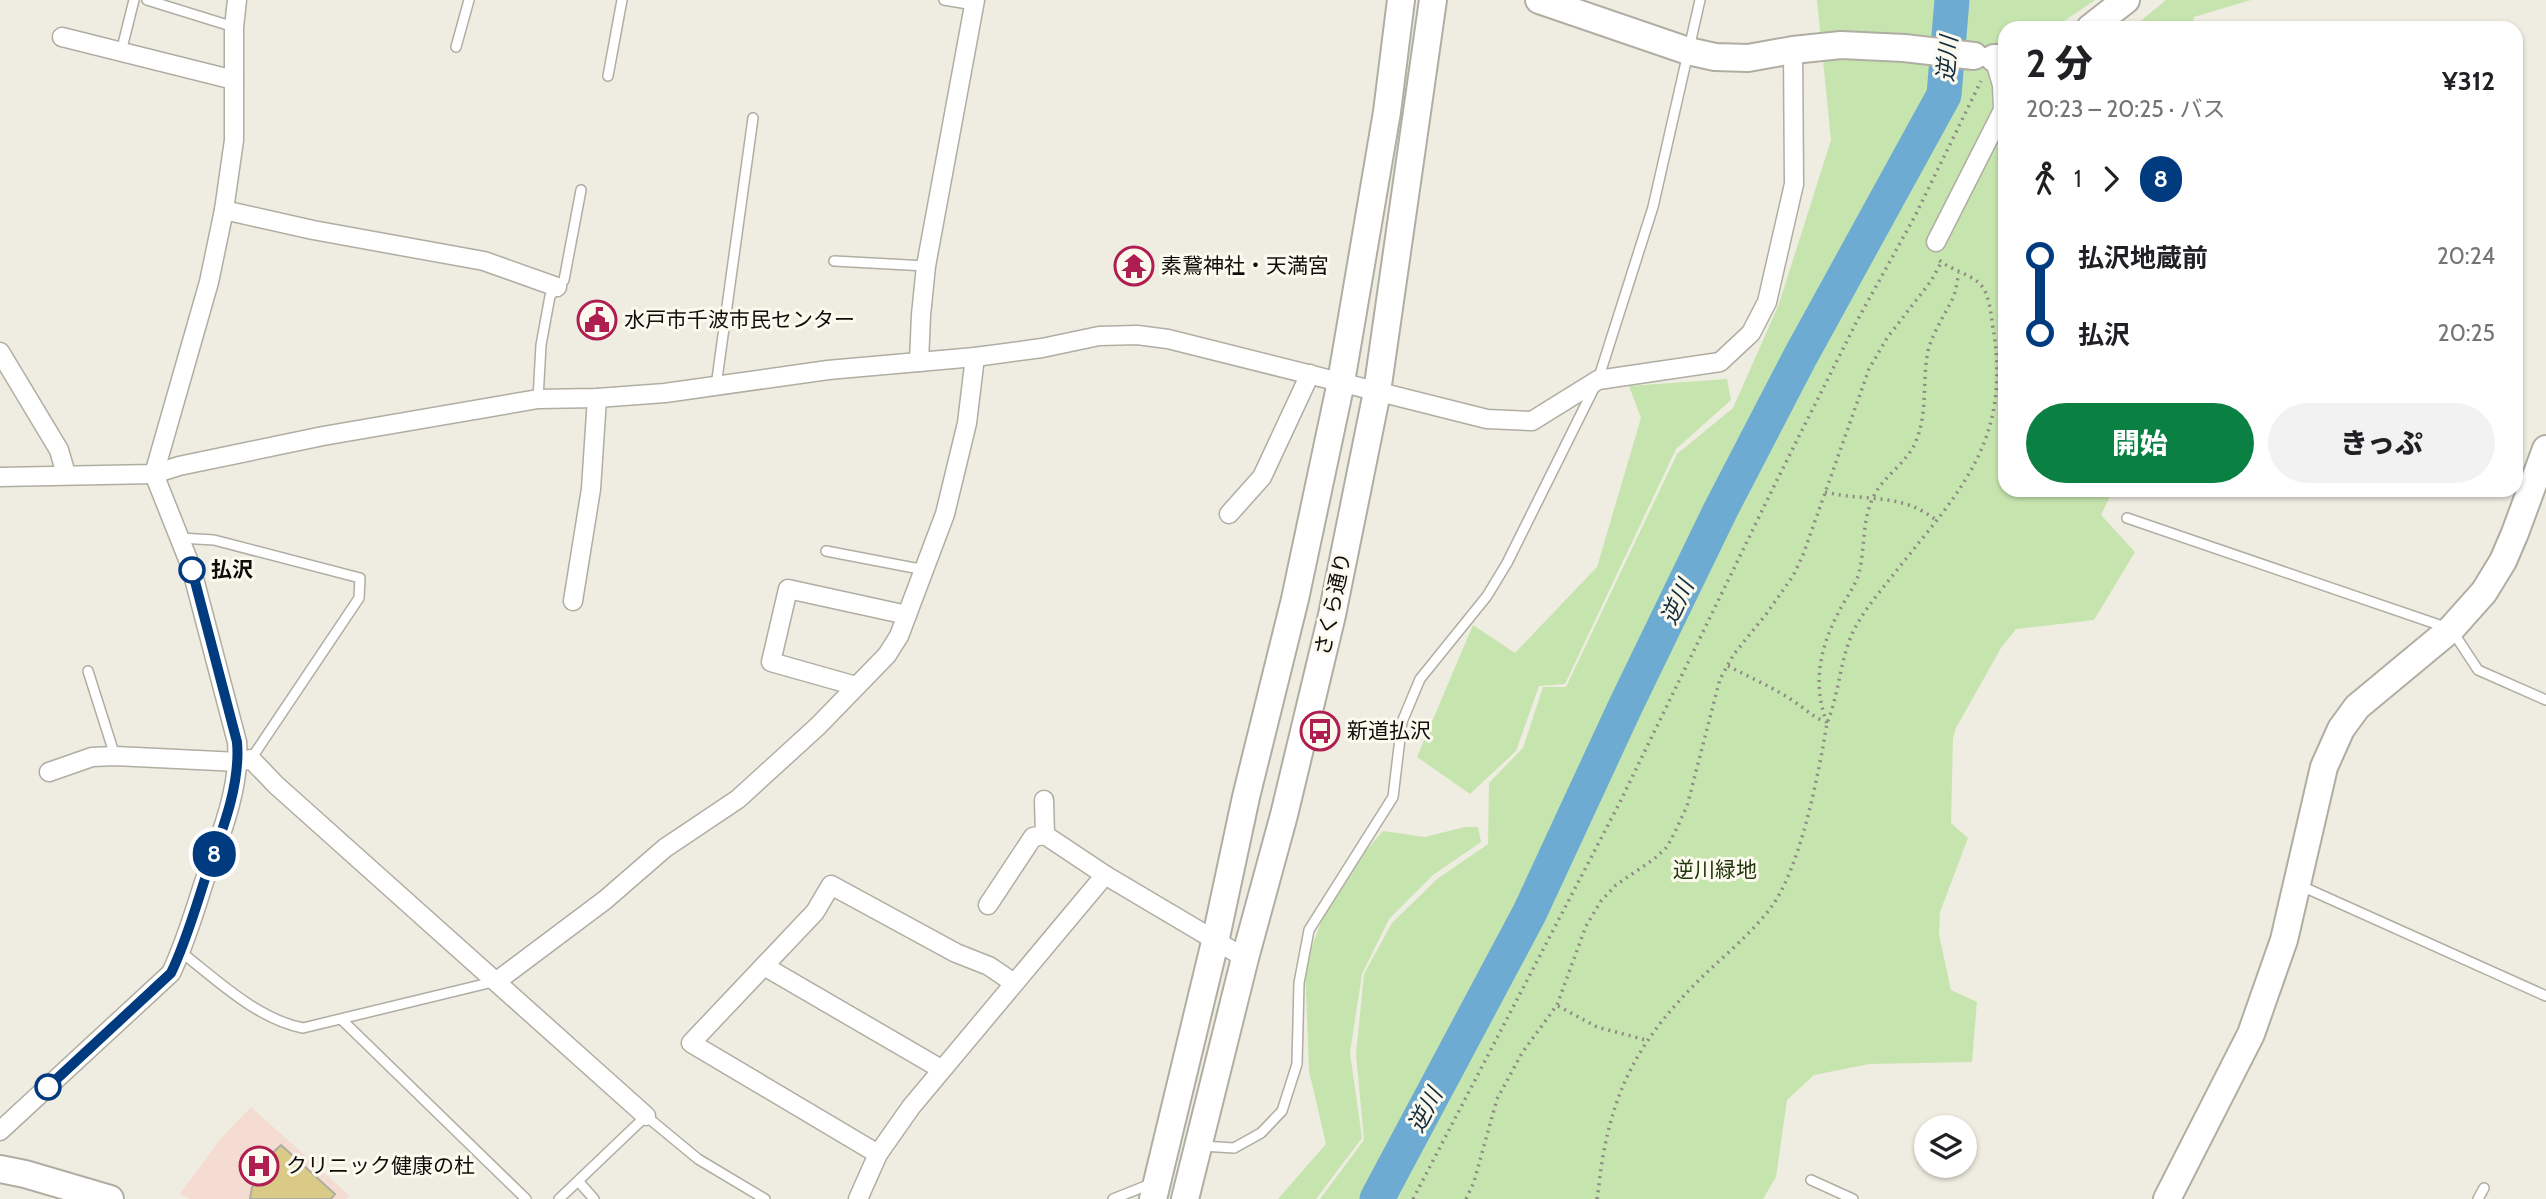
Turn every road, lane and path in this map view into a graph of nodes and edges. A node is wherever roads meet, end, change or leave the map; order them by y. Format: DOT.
graph roads {
  1 [pos="134,0"];
  2 [pos="147,0"];
  3 [pos="237,0"];
  4 [pos="469,0"];
  5 [pos="622,0"];
  6 [pos="944,0"];
  7 [pos="1401,0"];
  8 [pos="1433,0"];
  9 [pos="1539,0"];
  10 [pos="1700,0"];
  11 [pos="2126,0"];
  12 [pos="975,3"];
  13 [pos="2099,21"];
  14 [pos="234,27"];
  15 [pos="62,37"];
  16 [pos="456,47"];
  17 [pos="1793,50"];
  18 [pos="1688,51"];
  19 [pos="121,52"];
  20 [pos="1991,57"];
  21 [pos="1998,75"];
  22 [pos="608,76"];
  23 [pos="234,80"];
  24 [pos="753,118"];
  25 [pos="1998,120"];
  26 [pos="581,190"];
  27 [pos="224,211"];
  28 [pos="1936,242"];
  29 [pos="834,261"];
  30 [pos="1941,263"];
  31 [pos="926,266"];
  32 [pos="1959,273"];
  33 [pos="557,287"];
  34 [pos="0,352"];
  35 [pos="975,357"];
  36 [pos="919,362"];
  37 [pos="1310,374"];
  38 [pos="1598,380"];
  39 [pos="1341,382"];
  40 [pos="716,386"];
  41 [pos="1377,392"];
  42 [pos="597,398"];
  43 [pos="538,399"];
  44 [pos="2545,455"];
  45 [pos="66,474"];
  46 [pos="154,474"];
  47 [pos="0,477"];
  48 [pos="1825,492"];
  49 [pos="1872,499"];
  50 [pos="1229,514"];
  51 [pos="2127,518"];
  52 [pos="1936,520"];
  53 [pos="180,538"];
  54 [pos="826,551"];
  55 [pos="925,570"];
  56 [pos="573,601"];
  57 [pos="907,615"];
  58 [pos="2451,629"];
  59 [pos="1728,666"];
  60 [pos="88,671"];
  61 [pos="856,686"];
  62 [pos="2546,700"];
  63 [pos="1827,723"];
  64 [pos="115,756"];
  65 [pos="245,761"];
  66 [pos="49,772"];
  67 [pos="1044,800"];
  68 [pos="1045,835"];
  69 [pos="1105,875"];
  70 [pos="2297,884"];
  71 [pos="988,905"];
  72 [pos="1215,942"];
  73 [pos="181,952"];
  74 [pos="1245,958"];
  75 [pos="764,966"];
  76 [pos="497,981"];
  77 [pos="1014,983"];
  78 [pos="2546,996"];
  79 [pos="1557,1005"];
  80 [pos="342,1020"];
  81 [pos="1646,1040"];
  82 [pos="941,1069"];
  83 [pos="646,1116"];
  84 [pos="0,1131"];
  85 [pos="1198,1145"];
  86 [pos="878,1154"];
  87 [pos="0,1169"];
  88 [pos="1811,1180"];
  89 [pos="579,1182"];
  90 [pos="2484,1188"];
  91 [pos="1156,1190"];
  92 [pos="93,1197"];
  93 [pos="526,1199"];
  94 [pos="559,1199"];
  95 [pos="594,1199"];
  96 [pos="765,1199"];
  97 [pos="858,1199"];
  98 [pos="1113,1199"];
  99 [pos="1185,1199"];
  100 [pos="1413,1199"];
  101 [pos="1466,1199"];
  102 [pos="1597,1199"];
  103 [pos="1853,1199"];
  104 [pos="2167,1199"];
  105 [pos="2478,1199"];
  1 -- 19 [label="lane"];
  2 -- 14 [label="lane"];
  3 -- 14 [label="street"];
  4 -- 16 [label="lane"];
  5 -- 22 [label="lane"];
  6 -- 12 [label="lane"];
  7 -- 39 [label="street, さくら通り"];
  8 -- 41 [label="street, さくら通り"];
  9 -- 18 [label="street"];
  10 -- 18 [label="lane"];
  11 -- 13 [label="street"];
  12 -- 31 [label="street"];
  14 -- 23 [label="street"];
  15 -- 19 [label="street"];
  17 -- 18 [label="street"];
  17 -- 20 [label="street"];
  17 -- 38 [label="street"];
  18 -- 38 [label="lane"];
  19 -- 23 [label="street"];
  20 -- 21 [label="street"];
  20 -- 100 [label="path"];
  23 -- 27 [label="street"];
  24 -- 40 [label="lane"];
  25 -- 28 [label="street"];
  26 -- 33 [label="lane"];
  27 -- 33 [label="street"];
  27 -- 46 [label="street"];
  28 -- 30 [label="path"];
  29 -- 31 [label="lane"];
  30 -- 32 [label="path"];
  30 -- 48 [label="path"];
  31 -- 36 [label="street"];
  32 -- 49 [label="path"];
  32 -- 52 [label="path"];
  33 -- 43 [label="lane"];
  34 -- 45 [label="street"];
  35 -- 36 [label="street"];
  35 -- 37 [label="street"];
  35 -- 55 [label="street"];
  36 -- 40 [label="street"];
  37 -- 39 [label="street"];
  37 -- 50 [label="street"];
  38 -- 41 [label="street"];
  38 -- 85 [label="lane"];
  39 -- 41 [label="street"];
  39 -- 72 [label="street, さくら通り"];
  40 -- 42 [label="street"];
  41 -- 74 [label="street, さくら通り"];
  42 -- 43 [label="street"];
  42 -- 56 [label="street"];
  43 -- 46 [label="street"];
  44 -- 58 [label="street"];
  45 -- 46 [label="street"];
  45 -- 47 [label="street"];
  46 -- 53 [label="street"];
  48 -- 49 [label="path"];
  48 -- 59 [label="path"];
  49 -- 52 [label="path"];
  49 -- 63 [label="path"];
  51 -- 58 [label="lane"];
  52 -- 63 [label="path"];
  53 -- 65 [label="street"];
  53 -- 65 [label="lane"];
  54 -- 55 [label="lane"];
  55 -- 57 [label="street"];
  57 -- 61 [label="street"];
  57 -- 61 [label="street"];
  58 -- 62 [label="lane"];
  58 -- 70 [label="street"];
  59 -- 63 [label="path"];
  59 -- 79 [label="path"];
  60 -- 64 [label="lane"];
  61 -- 76 [label="street"];
  63 -- 81 [label="path"];
  64 -- 65 [label="street"];
  64 -- 66 [label="street"];
  65 -- 73 [label="street"];
  65 -- 76 [label="street"];
  67 -- 68 [label="street"];
  68 -- 69 [label="street"];
  68 -- 71 [label="street"];
  69 -- 72 [label="street"];
  69 -- 77 [label="street"];
  70 -- 78 [label="lane"];
  70 -- 104 [label="street"];
  72 -- 74 [label="street"];
  72 -- 91 [label="street, さくら通り"];
  73 -- 80 [label="lane"];
  73 -- 84 [label="street"];
  74 -- 85 [label="street, さくら通り"];
  75 -- 77 [label="street"];
  75 -- 82 [label="street"];
  75 -- 86 [label="street"];
  76 -- 80 [label="lane"];
  76 -- 83 [label="street"];
  77 -- 82 [label="street"];
  79 -- 81 [label="path"];
  79 -- 101 [label="path"];
  80 -- 93 [label="lane"];
  81 -- 102 [label="path"];
  82 -- 86 [label="street"];
  83 -- 89 [label="lane"];
  83 -- 96 [label="lane"];
  85 -- 99 [label="street, さくら通り"];
  86 -- 97 [label="street"];
  87 -- 92 [label="street"];
  88 -- 103 [label="lane"];
  89 -- 94 [label="lane"];
  89 -- 95 [label="lane"];
  90 -- 105 [label="lane"];
  91 -- 98 [label="lane"];
}
